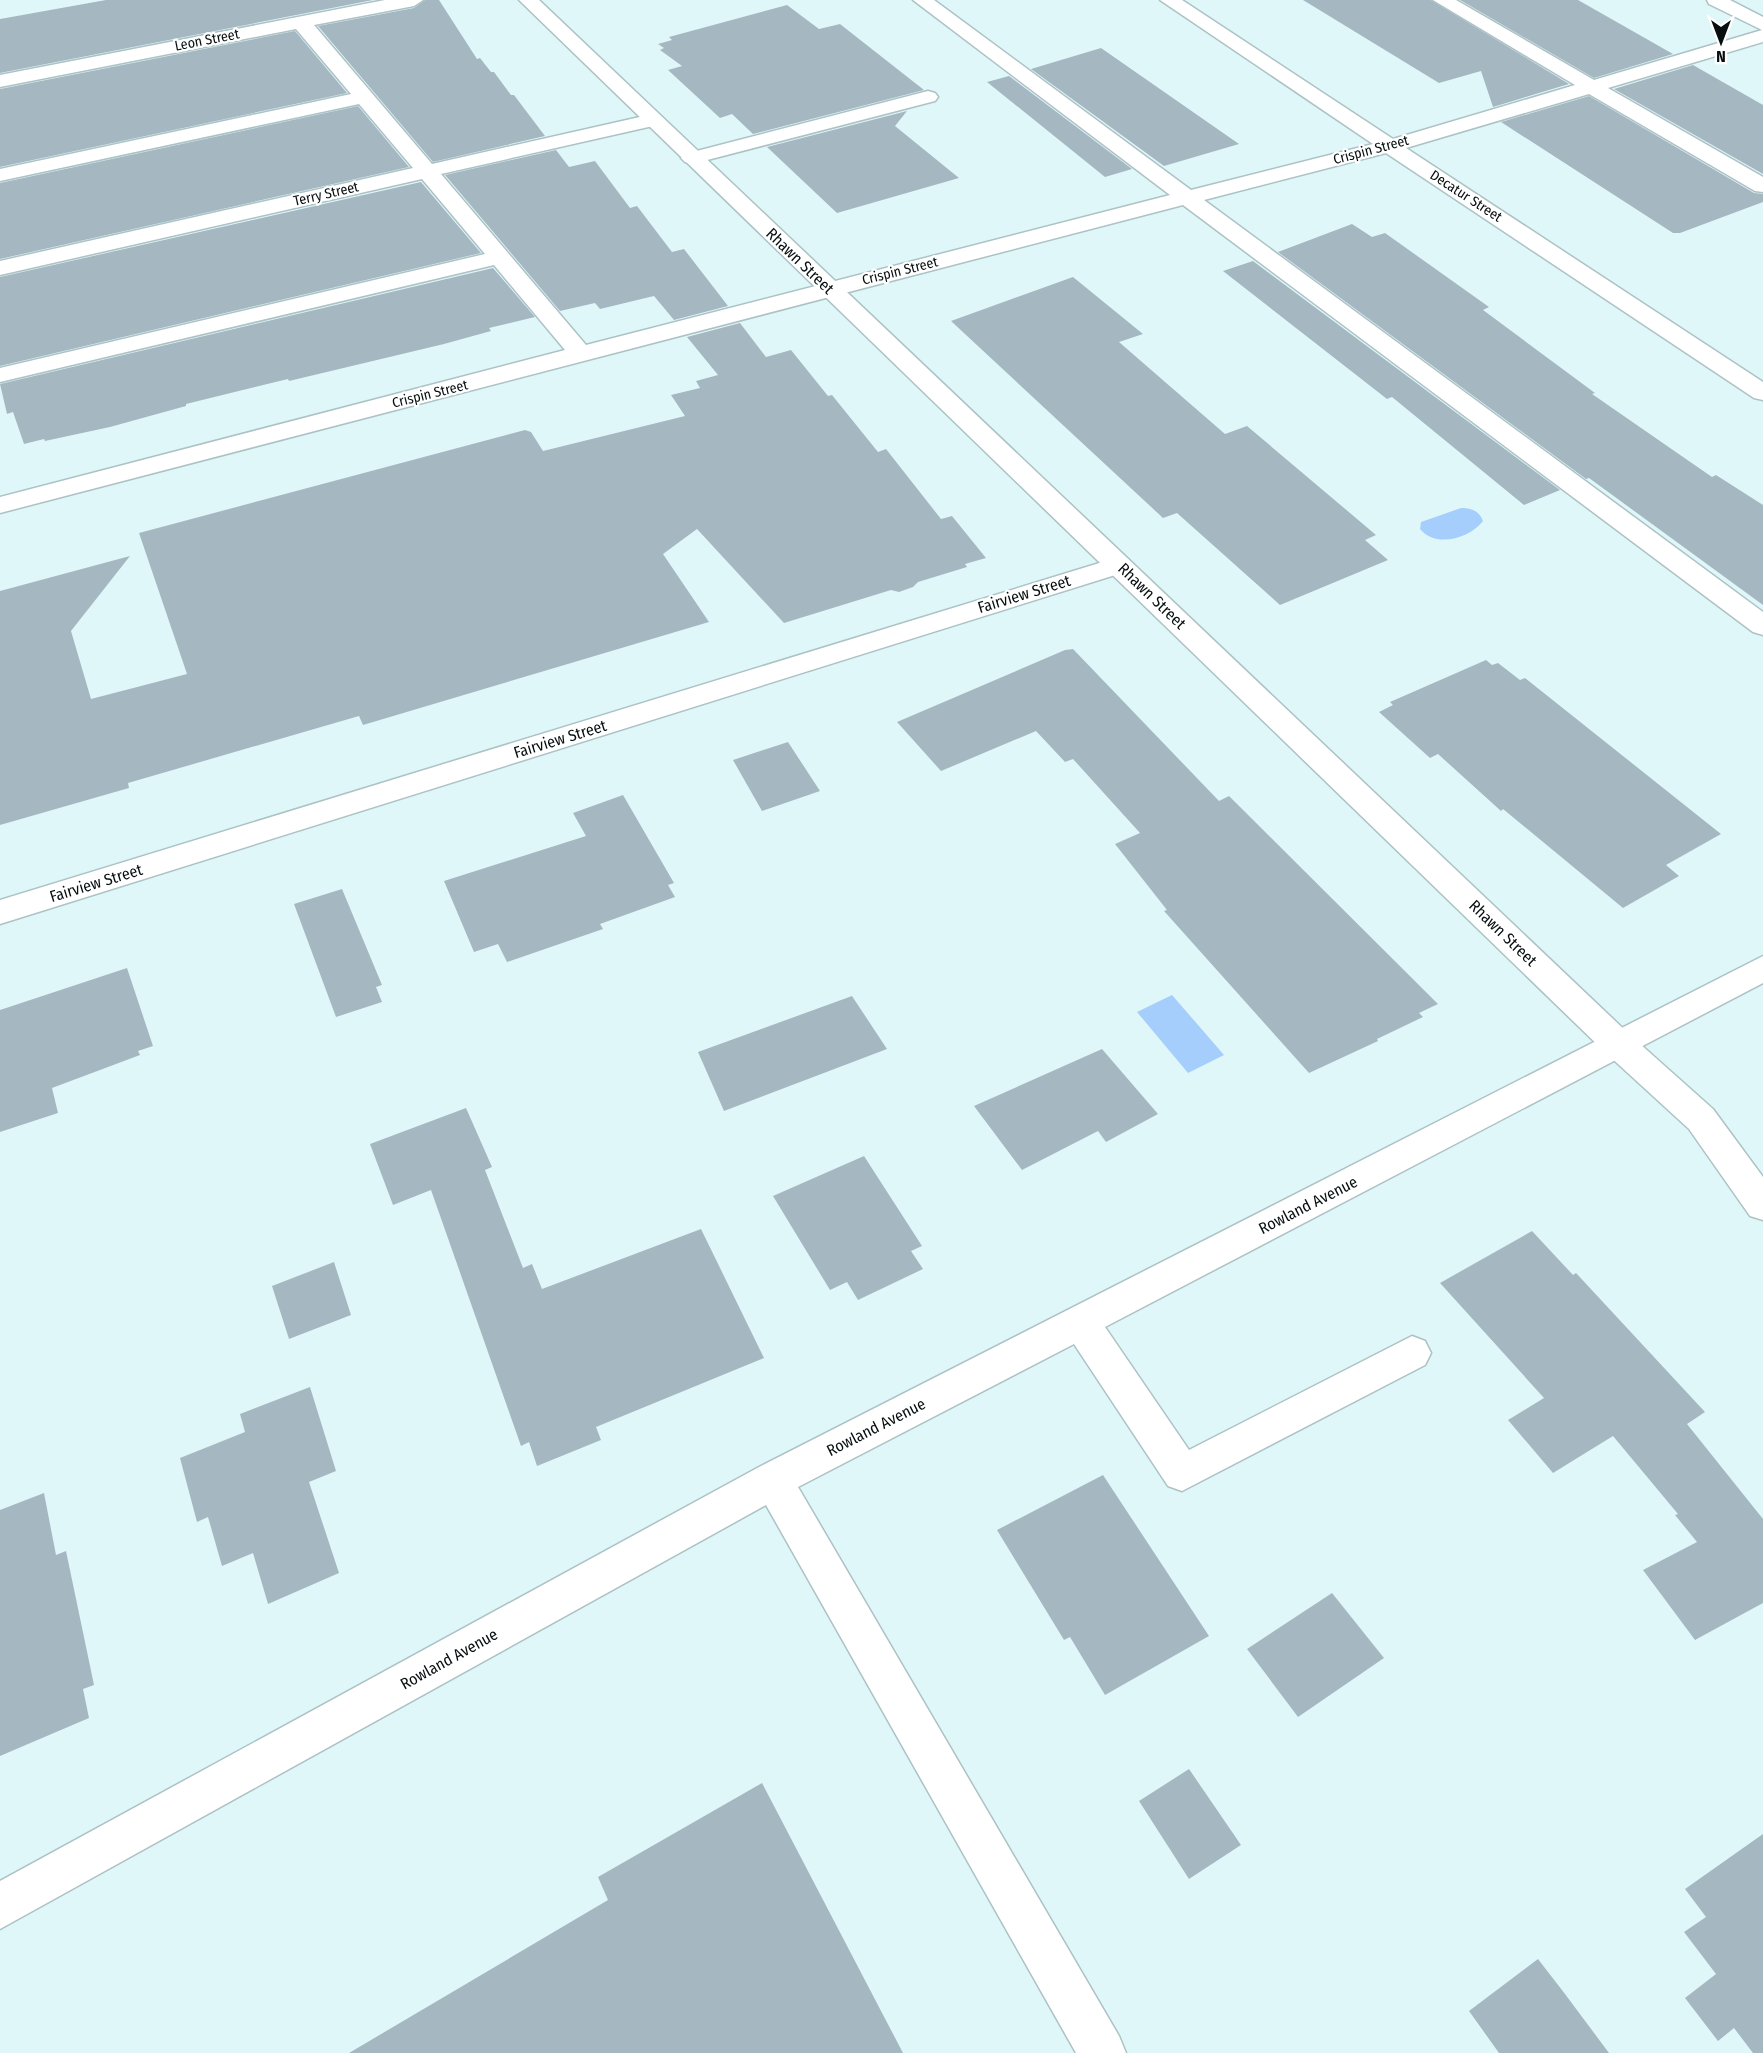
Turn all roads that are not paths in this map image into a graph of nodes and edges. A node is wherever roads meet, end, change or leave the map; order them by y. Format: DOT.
graph roads {
  1 [pos="414,0"];
  2 [pos="528,0"];
  3 [pos="922,0"];
  4 [pos="1169,0"];
  5 [pos="1442,0"];
  6 [pos="1716,0"];
  7 [pos="301,22"];
  8 [pos="1763,25"];
  9 [pos="1763,36"];
  10 [pos="0,81"];
  11 [pos="1592,86"];
  12 [pos="364,97"];
  13 [pos="928,97"];
  14 [pos="653,120"];
  15 [pos="1390,146"];
  16 [pos="692,158"];
  17 [pos="427,171"];
  18 [pos="0,175"];
  19 [pos="1763,186"];
  20 [pos="1185,198"];
  21 [pos="500,257"];
  22 [pos="0,268"];
  23 [pos="830,289"];
  24 [pos="582,355"];
  25 [pos="0,375"];
  26 [pos="1763,393"];
  27 [pos="0,505"];
  28 [pos="1119,565"];
  29 [pos="1763,627"];
  30 [pos="0,912"];
  31 [pos="1763,968"];
  32 [pos="1618,1044"];
  33 [pos="1763,1205"];
  34 [pos="1081,1323"];
  35 [pos="1412,1353"];
  36 [pos="773,1480"];
  37 [pos="0,1906"];
  38 [pos="1102,2053"];
  1 -- 7 [label="street, Leon Street"];
  2 -- 14 [label="street, Rhawn Street"];
  3 -- 20 [label="street"];
  4 -- 15 [label="street, Decatur Street"];
  5 -- 11 [label="street"];
  6 -- 8 [label="street"];
  7 -- 10 [label="street, Leon Street"];
  7 -- 12 [label="street"];
  9 -- 11 [label="street, Crispin Street"];
  11 -- 15 [label="street, Crispin Street"];
  11 -- 19 [label="street"];
  12 -- 17 [label="street"];
  12 -- 18 [label="street"];
  13 -- 16 [label="street"];
  14 -- 16 [label="street, Rhawn Street"];
  14 -- 17 [label="street, Terry Street"];
  15 -- 20 [label="street, Crispin Street"];
  15 -- 26 [label="street, Decatur Street"];
  16 -- 23 [label="street, Rhawn Street"];
  17 -- 21 [label="street"];
  17 -- 22 [label="street, Terry Street"];
  20 -- 23 [label="street, Crispin Street"];
  20 -- 29 [label="street"];
  21 -- 24 [label="street"];
  21 -- 25 [label="street"];
  23 -- 24 [label="street, Crispin Street"];
  23 -- 28 [label="street, Rhawn Street"];
  24 -- 27 [label="street, Crispin Street"];
  28 -- 30 [label="street, Fairview Street"];
  28 -- 32 [label="street, Rhawn Street"];
  31 -- 32 [label="street, Rowland Avenue"];
  32 -- 33 [label="street, Rhawn Street"];
  32 -- 34 [label="street, Rowland Avenue"];
  34 -- 35 [label="street"];
  34 -- 36 [label="street, Rowland Avenue"];
  36 -- 37 [label="street, Rowland Avenue"];
  36 -- 38 [label="street"];
}
